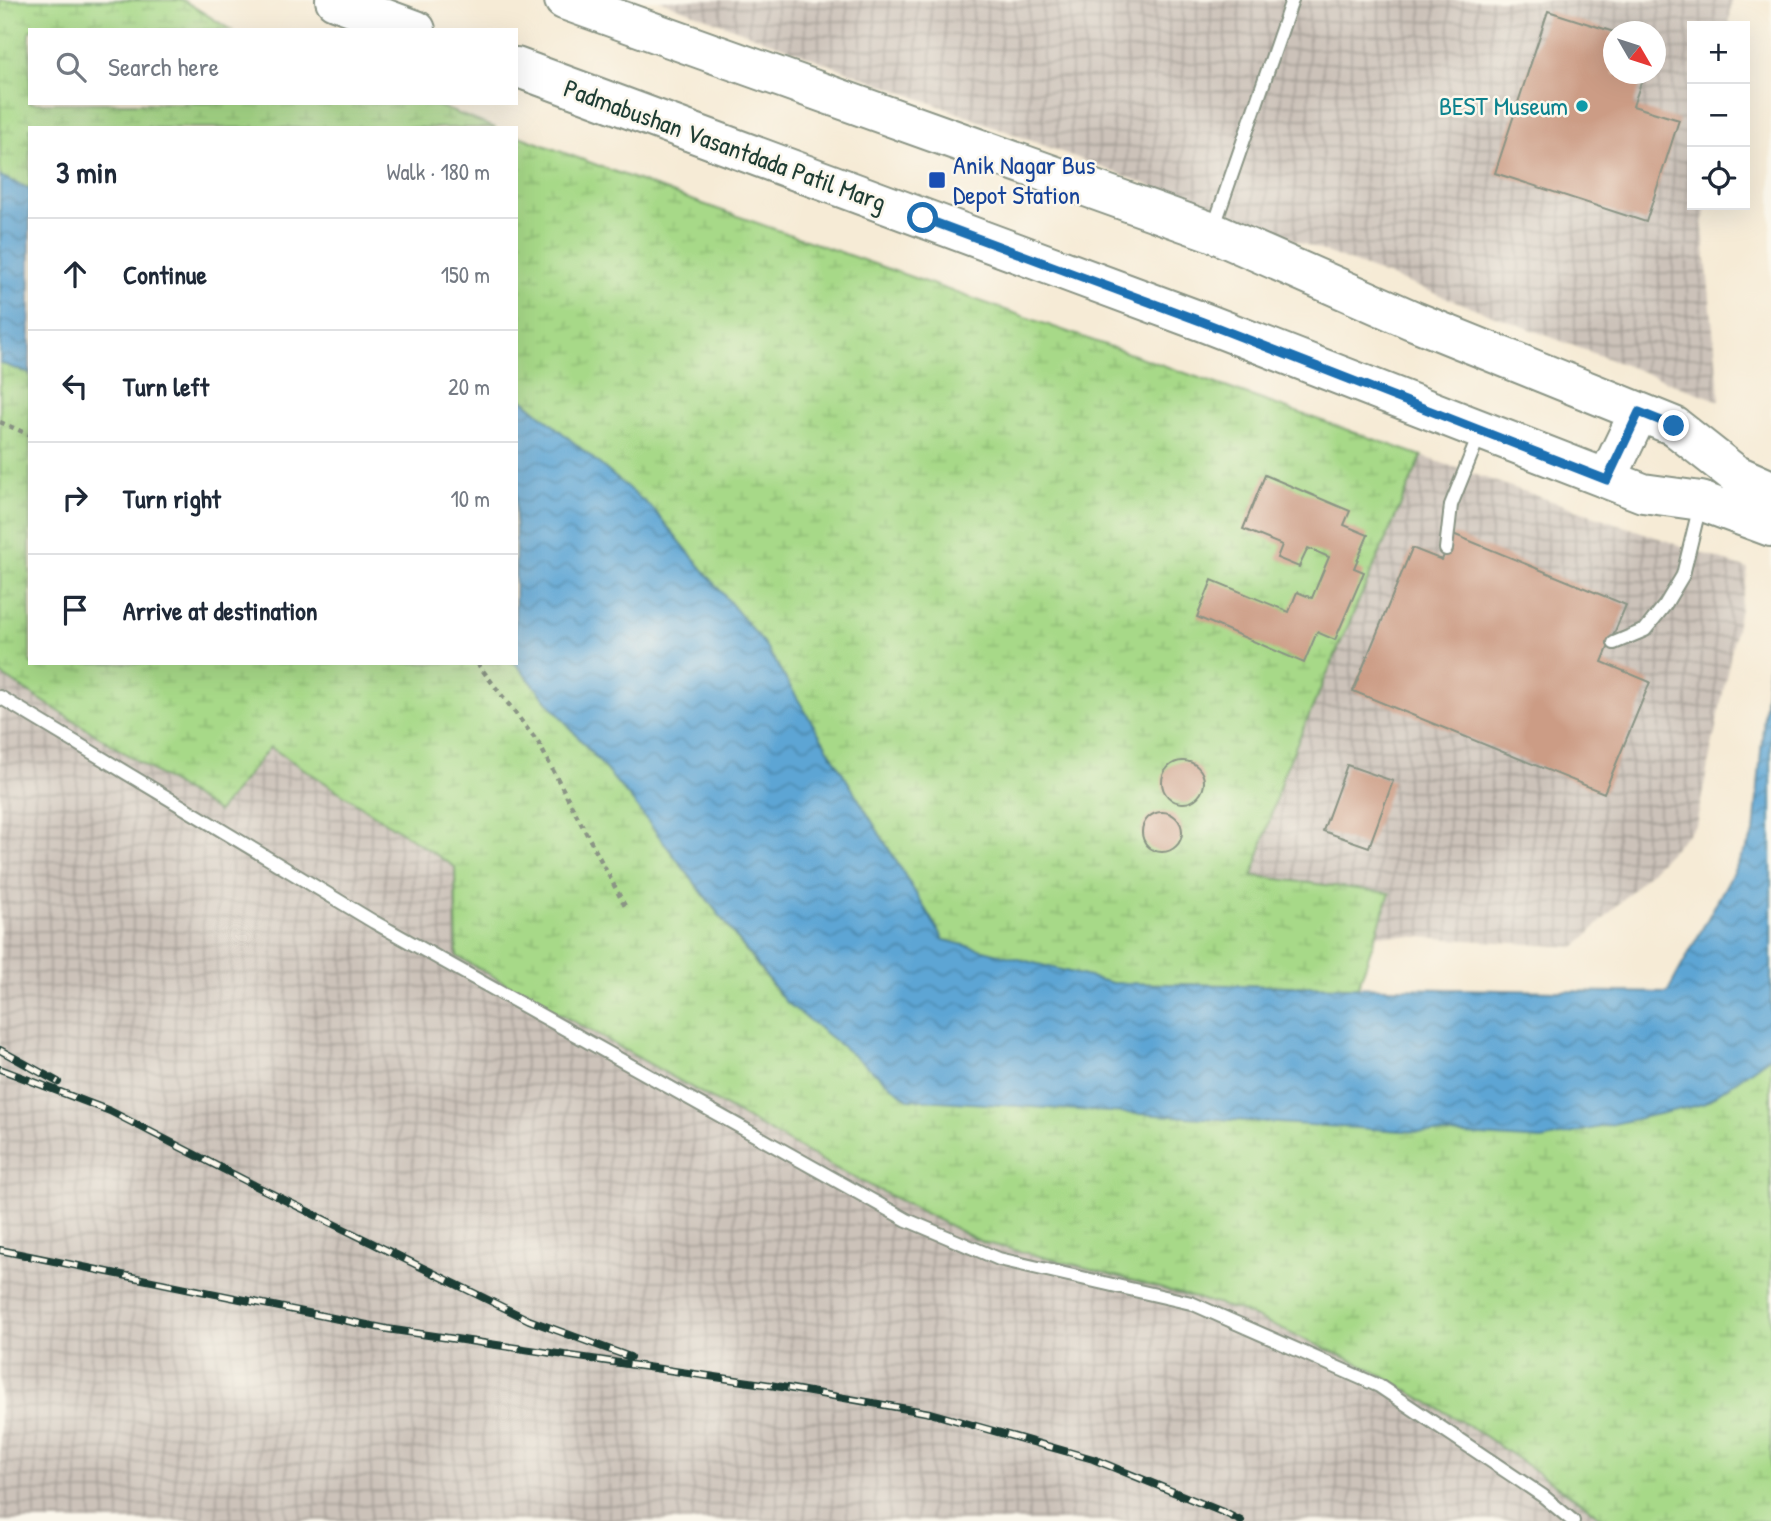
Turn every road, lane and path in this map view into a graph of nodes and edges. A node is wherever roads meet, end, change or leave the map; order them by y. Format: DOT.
graph roads {
  1 [pos="335,0"];
  2 [pos="564,0"];
  3 [pos="1292,0"];
  4 [pos="410,28"];
  5 [pos="518,68"];
  6 [pos="1212,232"];
  7 [pos="1639,412"];
  8 [pos="0,422"];
  9 [pos="1482,430"];
  10 [pos="28,434"];
  11 [pos="1607,480"];
  12 [pos="1701,501"];
  13 [pos="1768,513"];
  14 [pos="1446,549"];
  15 [pos="1614,643"];
  16 [pos="480,665"];
  17 [pos="0,697"];
  18 [pos="625,906"];
  19 [pos="1573,1521"];
  1 -- 4 [label="main road"];
  2 -- 6 [label="main road"];
  3 -- 6 [label="lane"];
  5 -- 9 [label="main road, Padmabushan Vasantdada Patil Marg"];
  6 -- 7 [label="main road"];
  7 -- 11 [label="main road"];
  7 -- 13 [label="main road"];
  8 -- 10 [label="path"];
  9 -- 11 [label="main road, Padmabushan Vasantdada Patil Marg"];
  9 -- 14 [label="lane"];
  11 -- 12 [label="main road, Padmabushan Vasantdada Patil Marg"];
  12 -- 13 [label="main road, Padmabushan Vasantdada Patil Marg"];
  12 -- 15 [label="lane"];
  16 -- 18 [label="path"];
  17 -- 19 [label="lane"];
}
